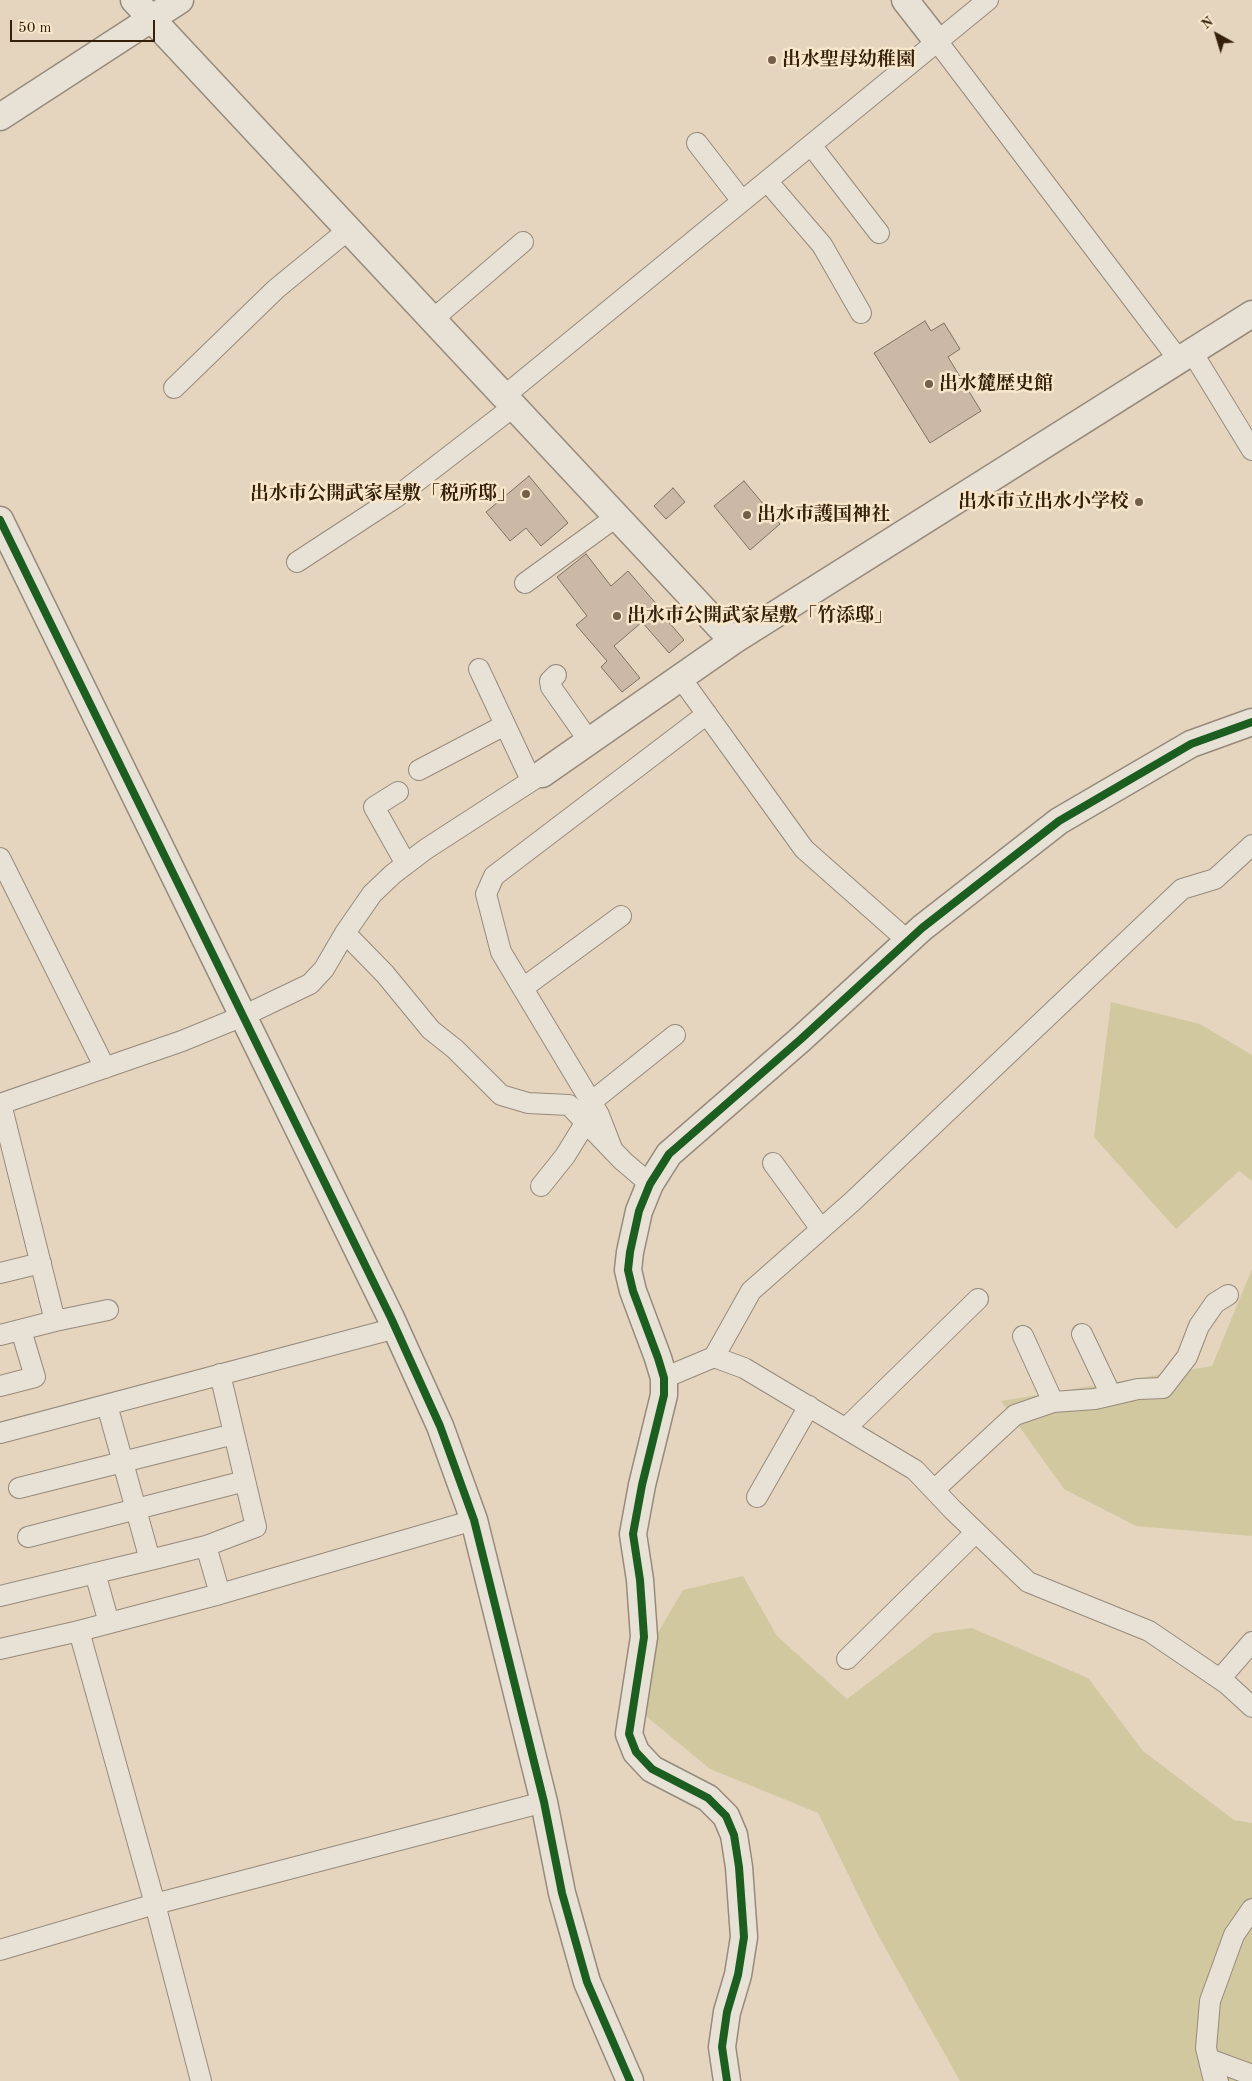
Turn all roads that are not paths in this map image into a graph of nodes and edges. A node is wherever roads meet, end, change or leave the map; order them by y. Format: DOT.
graph roads {
  1 [pos="134,0"];
  2 [pos="180,0"];
  3 [pos="905,0"];
  4 [pos="988,0"];
  5 [pos="152,19"];
  6 [pos="937,41"];
  7 [pos="0,117"];
  8 [pos="697,143"];
  9 [pos="811,145"];
  10 [pos="767,181"];
  11 [pos="742,201"];
  12 [pos="348,230"];
  13 [pos="879,233"];
  14 [pos="523,242"];
  15 [pos="861,313"];
  16 [pos="1252,314"];
  17 [pos="432,320"];
  18 [pos="1186,356"];
  19 [pos="174,388"];
  20 [pos="508,402"];
  21 [pos="1252,450"];
  22 [pos="616,517"];
  23 [pos="0,520"];
  24 [pos="297,562"];
  25 [pos="525,583"];
  26 [pos="733,641"];
  27 [pos="479,670"];
  28 [pos="556,675"];
  29 [pos="680,677"];
  30 [pos="707,714"];
  31 [pos="1252,722"];
  32 [pos="505,724"];
  33 [pos="589,741"];
  34 [pos="419,770"];
  35 [pos="536,777"];
  36 [pos="398,792"];
  37 [pos="1252,845"];
  38 [pos="0,858"];
  39 [pos="406,864"];
  40 [pos="621,916"];
  41 [pos="345,933"];
  42 [pos="908,941"];
  43 [pos="523,988"];
  44 [pos="243,1016"];
  45 [pos="674,1035"];
  46 [pos="105,1068"];
  47 [pos="591,1102"];
  48 [pos="0,1104"];
  49 [pos="586,1122"];
  50 [pos="613,1151"];
  51 [pos="772,1164"];
  52 [pos="650,1184"];
  53 [pos="540,1186"];
  54 [pos="821,1229"];
  55 [pos="41,1263"];
  56 [pos="0,1273"];
  57 [pos="1228,1295"];
  58 [pos="978,1299"];
  59 [pos="108,1310"];
  60 [pos="55,1321"];
  61 [pos="396,1328"];
  62 [pos="20,1330"];
  63 [pos="1082,1334"];
  64 [pos="0,1335"];
  65 [pos="1023,1336"];
  66 [pos="714,1357"];
  67 [pos="220,1374"];
  68 [pos="664,1378"];
  69 [pos="0,1386"];
  70 [pos="1111,1395"];
  71 [pos="1053,1402"];
  72 [pos="107,1405"];
  73 [pos="809,1406"];
  74 [pos="846,1428"];
  75 [pos="0,1433"];
  76 [pos="234,1434"];
  77 [pos="122,1462"];
  78 [pos="245,1481"];
  79 [pos="18,1488"];
  80 [pos="934,1490"];
  81 [pos="757,1498"];
  82 [pos="136,1509"];
  83 [pos="474,1520"];
  84 [pos="976,1532"];
  85 [pos="28,1537"];
  86 [pos="206,1546"];
  87 [pos="150,1560"];
  88 [pos="95,1573"];
  89 [pos="220,1594"];
  90 [pos="0,1596"];
  91 [pos="109,1623"];
  92 [pos="80,1631"];
  93 [pos="1252,1642"];
  94 [pos="0,1649"];
  95 [pos="847,1659"];
  96 [pos="1220,1679"];
  97 [pos="1252,1707"];
  98 [pos="544,1802"];
  99 [pos="155,1904"];
  100 [pos="1252,1909"];
  101 [pos="0,1950"];
  102 [pos="1209,2059"];
  103 [pos="1252,2075"];
  104 [pos="201,2081"];
  105 [pos="630,2081"];
  106 [pos="727,2081"];
  107 [pos="1218,2081"];
  1 -- 5 [label="street"];
  2 -- 5 [label="street"];
  3 -- 6 [label="street"];
  4 -- 6 [label="street"];
  5 -- 7 [label="street"];
  5 -- 12 [label="street"];
  6 -- 9 [label="street"];
  6 -- 18 [label="street"];
  8 -- 11 [label="street"];
  9 -- 10 [label="street"];
  9 -- 13 [label="street"];
  10 -- 11 [label="street"];
  10 -- 15 [label="street"];
  11 -- 20 [label="street"];
  12 -- 17 [label="street"];
  12 -- 19 [label="street"];
  14 -- 17 [label="street"];
  16 -- 18 [label="street"];
  17 -- 20 [label="street"];
  18 -- 21 [label="street"];
  18 -- 26 [label="street"];
  20 -- 22 [label="street"];
  20 -- 24 [label="street"];
  22 -- 25 [label="street"];
  22 -- 26 [label="street"];
  23 -- 44 [label="street"];
  26 -- 29 [label="street"];
  27 -- 32 [label="street"];
  28 -- 33 [label="street"];
  29 -- 30 [label="street"];
  29 -- 33 [label="street"];
  30 -- 42 [label="street"];
  30 -- 43 [label="street"];
  31 -- 42 [label="street"];
  32 -- 34 [label="street"];
  32 -- 35 [label="street"];
  33 -- 35 [label="street"];
  35 -- 39 [label="street"];
  36 -- 39 [label="street"];
  37 -- 54 [label="street"];
  38 -- 46 [label="street"];
  39 -- 41 [label="street"];
  40 -- 43 [label="street"];
  41 -- 44 [label="street"];
  41 -- 49 [label="street"];
  42 -- 52 [label="street"];
  43 -- 47 [label="street"];
  44 -- 46 [label="street"];
  44 -- 61 [label="street"];
  45 -- 47 [label="street"];
  46 -- 48 [label="street"];
  47 -- 50 [label="street"];
  48 -- 55 [label="street"];
  49 -- 50 [label="street"];
  49 -- 53 [label="street"];
  50 -- 52 [label="street"];
  51 -- 54 [label="street"];
  52 -- 68 [label="street"];
  54 -- 66 [label="street"];
  55 -- 56 [label="street"];
  55 -- 60 [label="street"];
  57 -- 70 [label="street"];
  58 -- 74 [label="street"];
  59 -- 60 [label="street"];
  60 -- 62 [label="street"];
  61 -- 67 [label="street"];
  61 -- 83 [label="street"];
  62 -- 64 [label="street"];
  62 -- 69 [label="street"];
  63 -- 70 [label="street"];
  65 -- 71 [label="street"];
  66 -- 68 [label="street"];
  66 -- 73 [label="street"];
  67 -- 72 [label="street"];
  67 -- 76 [label="street"];
  68 -- 106 [label="street"];
  70 -- 71 [label="street"];
  71 -- 80 [label="street"];
  72 -- 75 [label="street"];
  72 -- 77 [label="street"];
  73 -- 74 [label="street"];
  73 -- 81 [label="street"];
  74 -- 80 [label="street"];
  76 -- 77 [label="street"];
  76 -- 78 [label="street"];
  77 -- 79 [label="street"];
  77 -- 82 [label="street"];
  78 -- 82 [label="street"];
  78 -- 86 [label="street"];
  80 -- 84 [label="street"];
  82 -- 85 [label="street"];
  82 -- 87 [label="street"];
  83 -- 89 [label="street"];
  83 -- 98 [label="street"];
  84 -- 95 [label="street"];
  84 -- 96 [label="street"];
  86 -- 87 [label="street"];
  86 -- 89 [label="street"];
  87 -- 88 [label="street"];
  88 -- 90 [label="street"];
  88 -- 91 [label="street"];
  89 -- 91 [label="street"];
  91 -- 92 [label="street"];
  92 -- 94 [label="street"];
  92 -- 99 [label="street"];
  93 -- 96 [label="street"];
  96 -- 97 [label="street"];
  98 -- 99 [label="street"];
  98 -- 105 [label="street"];
  99 -- 101 [label="street"];
  99 -- 104 [label="street"];
  100 -- 102 [label="street"];
  102 -- 103 [label="street"];
  102 -- 107 [label="street"];
}
